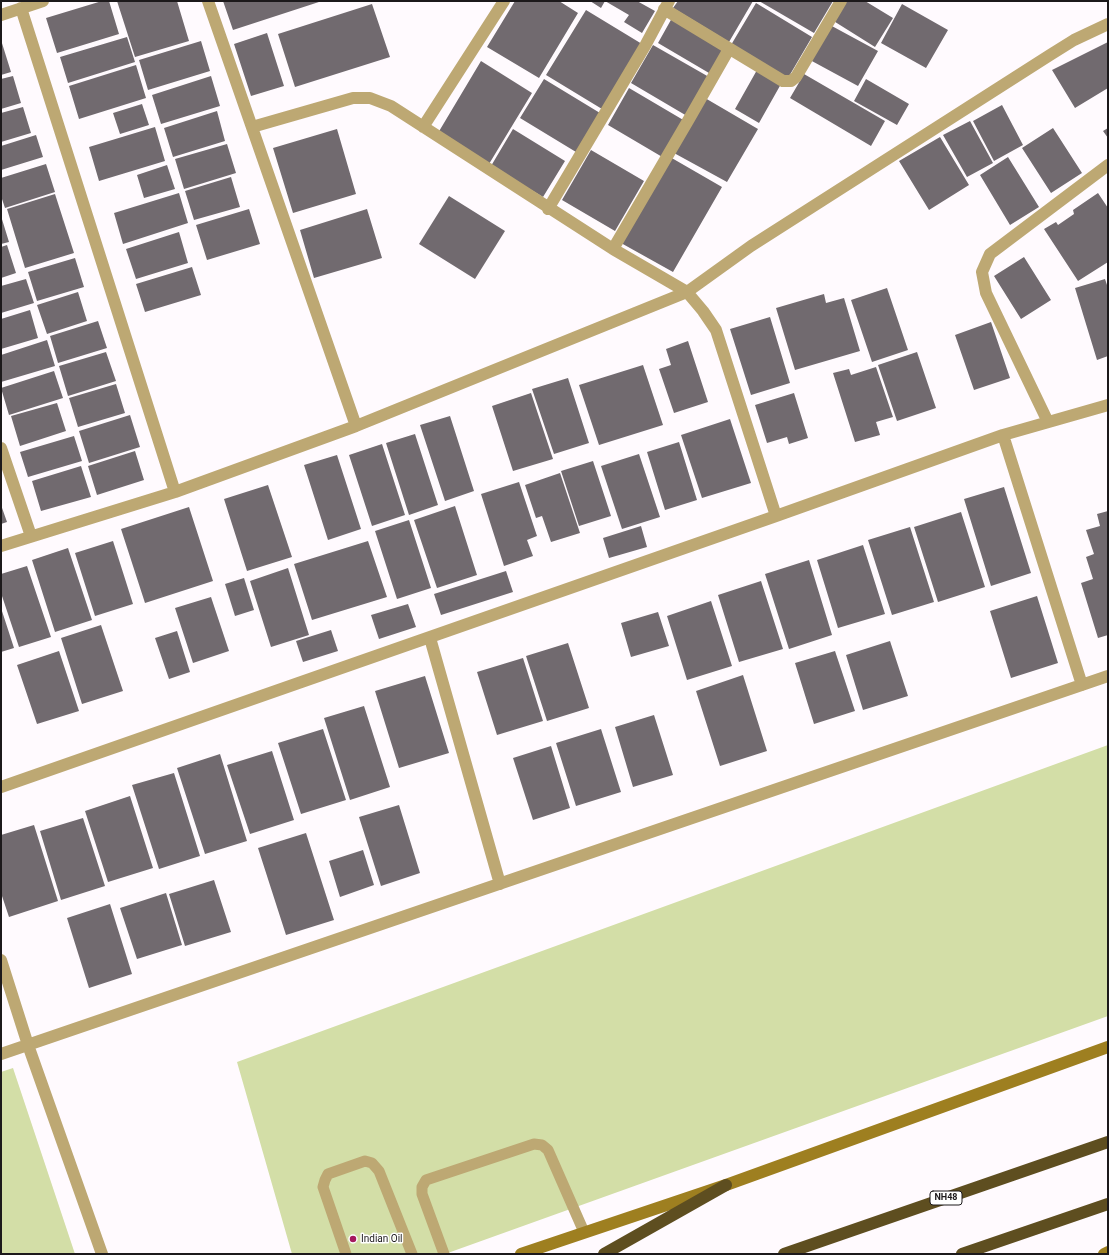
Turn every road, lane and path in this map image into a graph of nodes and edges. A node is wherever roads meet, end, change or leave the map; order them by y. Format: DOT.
graph roads {
  1 [pos="43,1"];
  2 [pos="208,1"];
  3 [pos="504,1"];
  4 [pos="841,1"];
  5 [pos="666,5"];
  6 [pos="21,8"];
  7 [pos="1,15"];
  8 [pos="1108,24"];
  9 [pos="729,49"];
  10 [pos="252,126"];
  11 [pos="423,126"];
  12 [pos="1108,165"];
  13 [pos="548,209"];
  14 [pos="613,249"];
  15 [pos="687,292"];
  16 [pos="1108,405"];
  17 [pos="1048,422"];
  18 [pos="356,426"];
  19 [pos="1003,435"];
  20 [pos="1,448"];
  21 [pos="175,492"];
  22 [pos="776,516"];
  23 [pos="31,536"];
  24 [pos="1,546"];
  25 [pos="430,638"];
  26 [pos="1108,676"];
  27 [pos="1082,684"];
  28 [pos="1,787"];
  29 [pos="500,884"];
  30 [pos="1,960"];
  31 [pos="28,1045"];
  32 [pos="1108,1047"];
  33 [pos="1,1054"];
  34 [pos="1108,1142"];
  35 [pos="726,1185"];
  36 [pos="1108,1204"];
  37 [pos="584,1232"];
  38 [pos="1108,1252"];
  39 [pos="102,1254"];
  40 [pos="346,1254"];
  41 [pos="412,1254"];
  42 [pos="444,1254"];
  43 [pos="521,1254"];
  44 [pos="604,1254"];
  45 [pos="784,1254"];
  46 [pos="962,1254"];
  47 [pos="1104,1254"];
  1 -- 6 [label="street"];
  2 -- 10 [label="street"];
  3 -- 11 [label="street"];
  4 -- 9 [label="street"];
  5 -- 9 [label="street"];
  5 -- 13 [label="street"];
  6 -- 7 [label="street"];
  6 -- 21 [label="street"];
  8 -- 15 [label="street"];
  9 -- 14 [label="street"];
  10 -- 11 [label="street"];
  10 -- 18 [label="street"];
  11 -- 13 [label="street"];
  12 -- 17 [label="street"];
  13 -- 14 [label="street"];
  14 -- 15 [label="street"];
  15 -- 18 [label="street"];
  15 -- 22 [label="street"];
  16 -- 17 [label="street"];
  17 -- 19 [label="street"];
  18 -- 21 [label="street"];
  19 -- 22 [label="street"];
  19 -- 27 [label="street"];
  20 -- 23 [label="street"];
  21 -- 23 [label="street"];
  22 -- 25 [label="street"];
  23 -- 24 [label="street"];
  25 -- 28 [label="street"];
  25 -- 29 [label="street"];
  26 -- 27 [label="street"];
  27 -- 29 [label="street"];
  29 -- 31 [label="street"];
  30 -- 31 [label="street"];
  31 -- 33 [label="street"];
  31 -- 39 [label="street"];
  32 -- 35 [label="main road"];
  34 -- 45 [label="highway, NH48"];
  35 -- 37 [label="main road"];
  35 -- 44 [label="highway"];
  36 -- 46 [label="highway"];
  37 -- 42 [label="lane"];
  37 -- 43 [label="main road"];
  38 -- 47 [label="main road"];
  40 -- 41 [label="lane"];
}
